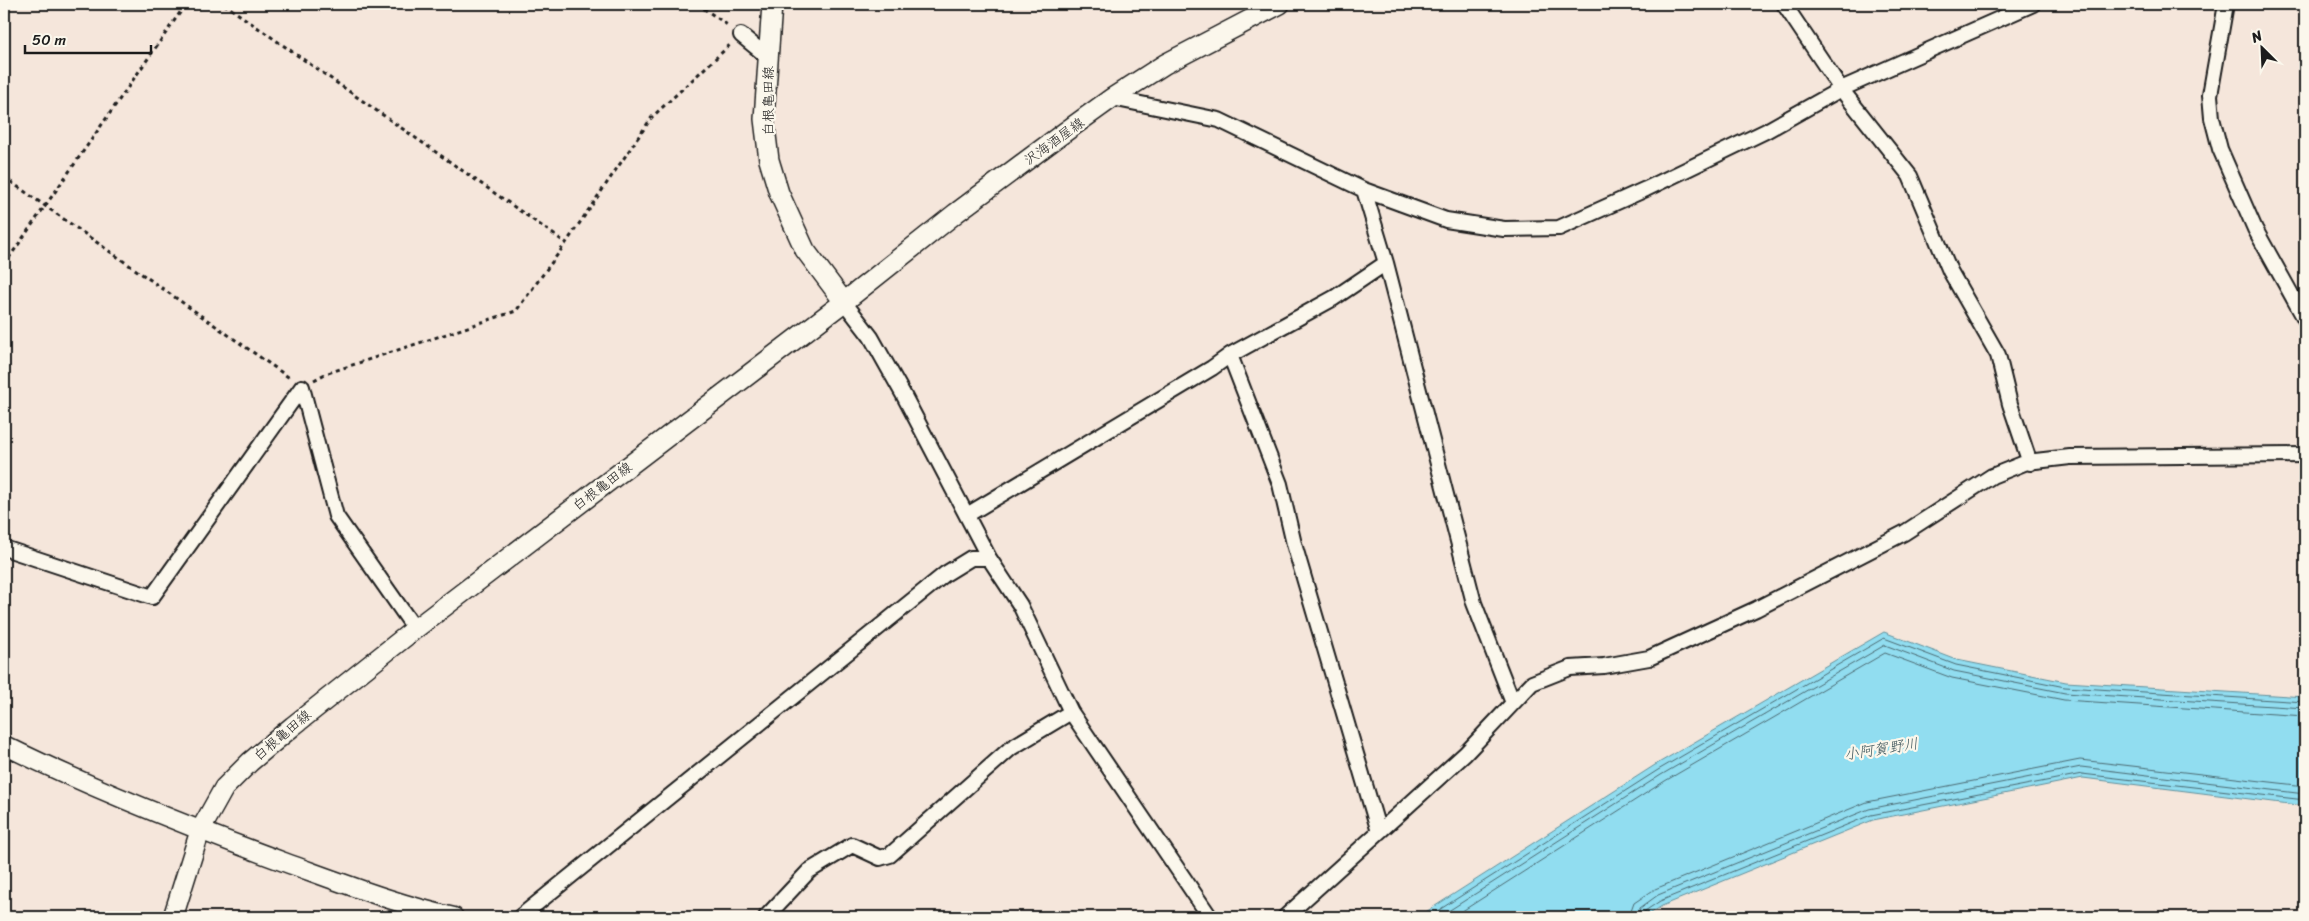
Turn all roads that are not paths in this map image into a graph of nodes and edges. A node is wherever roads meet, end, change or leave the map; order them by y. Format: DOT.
graph roads {
  1 [pos="772,4"];
  2 [pos="1280,4"];
  3 [pos="1784,4"];
  4 [pos="2033,4"];
  5 [pos="2226,4"];
  6 [pos="741,35"];
  7 [pos="768,57"];
  8 [pos="1841,89"];
  9 [pos="1112,98"];
  10 [pos="1364,190"];
  11 [pos="1386,264"];
  12 [pos="844,302"];
  13 [pos="2305,319"];
  14 [pos="1230,355"];
  15 [pos="2305,455"];
  16 [pos="2030,463"];
  17 [pos="967,515"];
  18 [pos="4,548"];
  19 [pos="989,558"];
  20 [pos="415,629"];
  21 [pos="1513,703"];
  22 [pos="1071,712"];
  23 [pos="4,745"];
  24 [pos="200,831"];
  25 [pos="1379,832"];
  26 [pos="380,897"];
  27 [pos="174,917"];
  28 [pos="416,917"];
  29 [pos="454,917"];
  30 [pos="520,917"];
  31 [pos="766,917"];
  32 [pos="1210,917"];
  33 [pos="1285,917"];
  1 -- 7 [label="main road, 白根亀田線"];
  2 -- 9 [label="main road, 沢海酒屋線"];
  3 -- 8 [label="street"];
  4 -- 8 [label="street"];
  5 -- 13 [label="street"];
  6 -- 7 [label="street"];
  7 -- 12 [label="main road, 白根亀田線"];
  8 -- 10 [label="street"];
  8 -- 16 [label="street"];
  9 -- 10 [label="street"];
  9 -- 12 [label="main road, 沢海酒屋線"];
  10 -- 11 [label="street"];
  11 -- 14 [label="street"];
  11 -- 21 [label="street"];
  12 -- 17 [label="street"];
  12 -- 20 [label="main road, 白根亀田線"];
  14 -- 17 [label="street"];
  14 -- 25 [label="street"];
  15 -- 16 [label="street"];
  16 -- 21 [label="street"];
  17 -- 19 [label="street"];
  18 -- 20 [label="street"];
  19 -- 22 [label="street"];
  19 -- 30 [label="street"];
  20 -- 24 [label="main road, 白根亀田線"];
  21 -- 25 [label="street"];
  22 -- 31 [label="street"];
  22 -- 32 [label="street"];
  23 -- 24 [label="street"];
  24 -- 26 [label="street"];
  24 -- 27 [label="main road, 白根亀田線"];
  25 -- 33 [label="street"];
  26 -- 28 [label="street"];
  26 -- 29 [label="street"];
}
